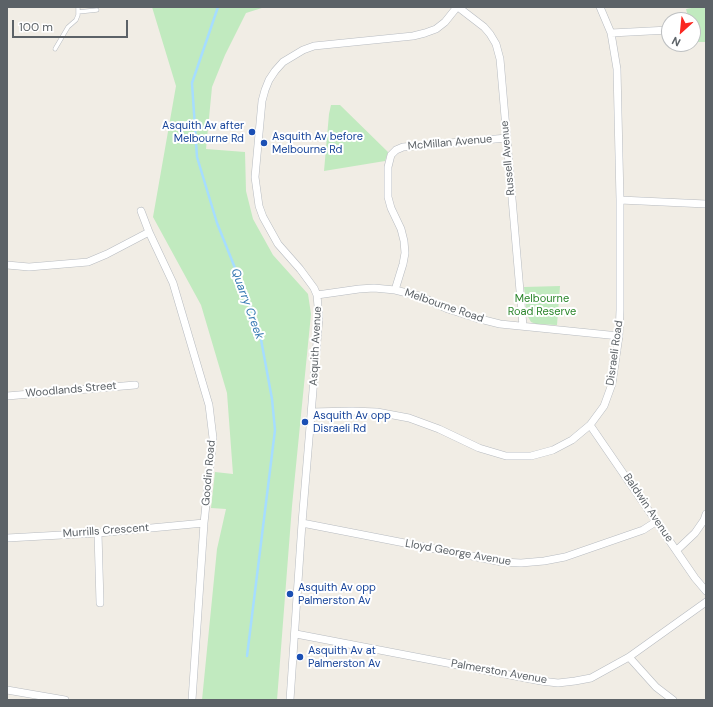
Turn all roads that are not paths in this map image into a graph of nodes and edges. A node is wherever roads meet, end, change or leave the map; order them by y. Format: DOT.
graph roads {
  1 [pos="78,7"];
  2 [pos="457,7"];
  3 [pos="600,7"];
  4 [pos="98,10"];
  5 [pos="78,12"];
  6 [pos="661,30"];
  7 [pos="611,33"];
  8 [pos="55,49"];
  9 [pos="507,138"];
  10 [pos="620,200"];
  11 [pos="706,204"];
  12 [pos="140,211"];
  13 [pos="149,232"];
  14 [pos="7,265"];
  15 [pos="395,290"];
  16 [pos="317,295"];
  17 [pos="523,326"];
  18 [pos="619,336"];
  19 [pos="135,385"];
  20 [pos="7,396"];
  21 [pos="312,412"];
  22 [pos="590,425"];
  23 [pos="706,514"];
  24 [pos="657,522"];
  25 [pos="204,523"];
  26 [pos="302,523"];
  27 [pos="98,533"];
  28 [pos="7,538"];
  29 [pos="677,550"];
  30 [pos="706,591"];
  31 [pos="706,602"];
  32 [pos="100,603"];
  33 [pos="296,634"];
  34 [pos="629,657"];
  35 [pos="7,690"];
  36 [pos="65,700"];
  37 [pos="192,700"];
  38 [pos="290,700"];
  39 [pos="673,700"];
  1 -- 5 [label="lane"];
  2 -- 9 [label="street, Russell Avenue"];
  2 -- 16 [label="street, Asquith Avenue"];
  3 -- 7 [label="street, Disraeli Road"];
  4 -- 5 [label="lane"];
  5 -- 8 [label="lane"];
  6 -- 7 [label="street"];
  7 -- 10 [label="street, Disraeli Road"];
  9 -- 15 [label="street, McMillan Avenue"];
  9 -- 17 [label="street, Russell Avenue"];
  10 -- 11 [label="street"];
  10 -- 18 [label="street, Disraeli Road"];
  12 -- 13 [label="street, Goodin Road"];
  13 -- 14 [label="street"];
  13 -- 25 [label="street, Goodin Road"];
  15 -- 16 [label="street, Melbourne Road"];
  15 -- 17 [label="street, Melbourne Road"];
  16 -- 21 [label="street, Asquith Avenue"];
  17 -- 18 [label="street, Melbourne Road"];
  18 -- 22 [label="street, Disraeli Road"];
  19 -- 20 [label="street, Woodlands Street"];
  21 -- 22 [label="street, Disraeli Road"];
  21 -- 26 [label="street, Asquith Avenue"];
  22 -- 24 [label="street, Baldwin Avenue"];
  23 -- 29 [label="street"];
  24 -- 26 [label="street, Lloyd George Avenue"];
  24 -- 29 [label="street, Baldwin Avenue"];
  25 -- 27 [label="street, Murrills Crescent"];
  25 -- 37 [label="street, Goodin Road"];
  26 -- 33 [label="street, Asquith Avenue"];
  27 -- 28 [label="street, Murrills Crescent"];
  27 -- 32 [label="street"];
  29 -- 30 [label="street, Baldwin Avenue"];
  31 -- 34 [label="street, Palmerston Avenue"];
  33 -- 34 [label="street, Palmerston Avenue"];
  33 -- 38 [label="street, Asquith Avenue"];
  34 -- 39 [label="street"];
  35 -- 36 [label="street"];
}
